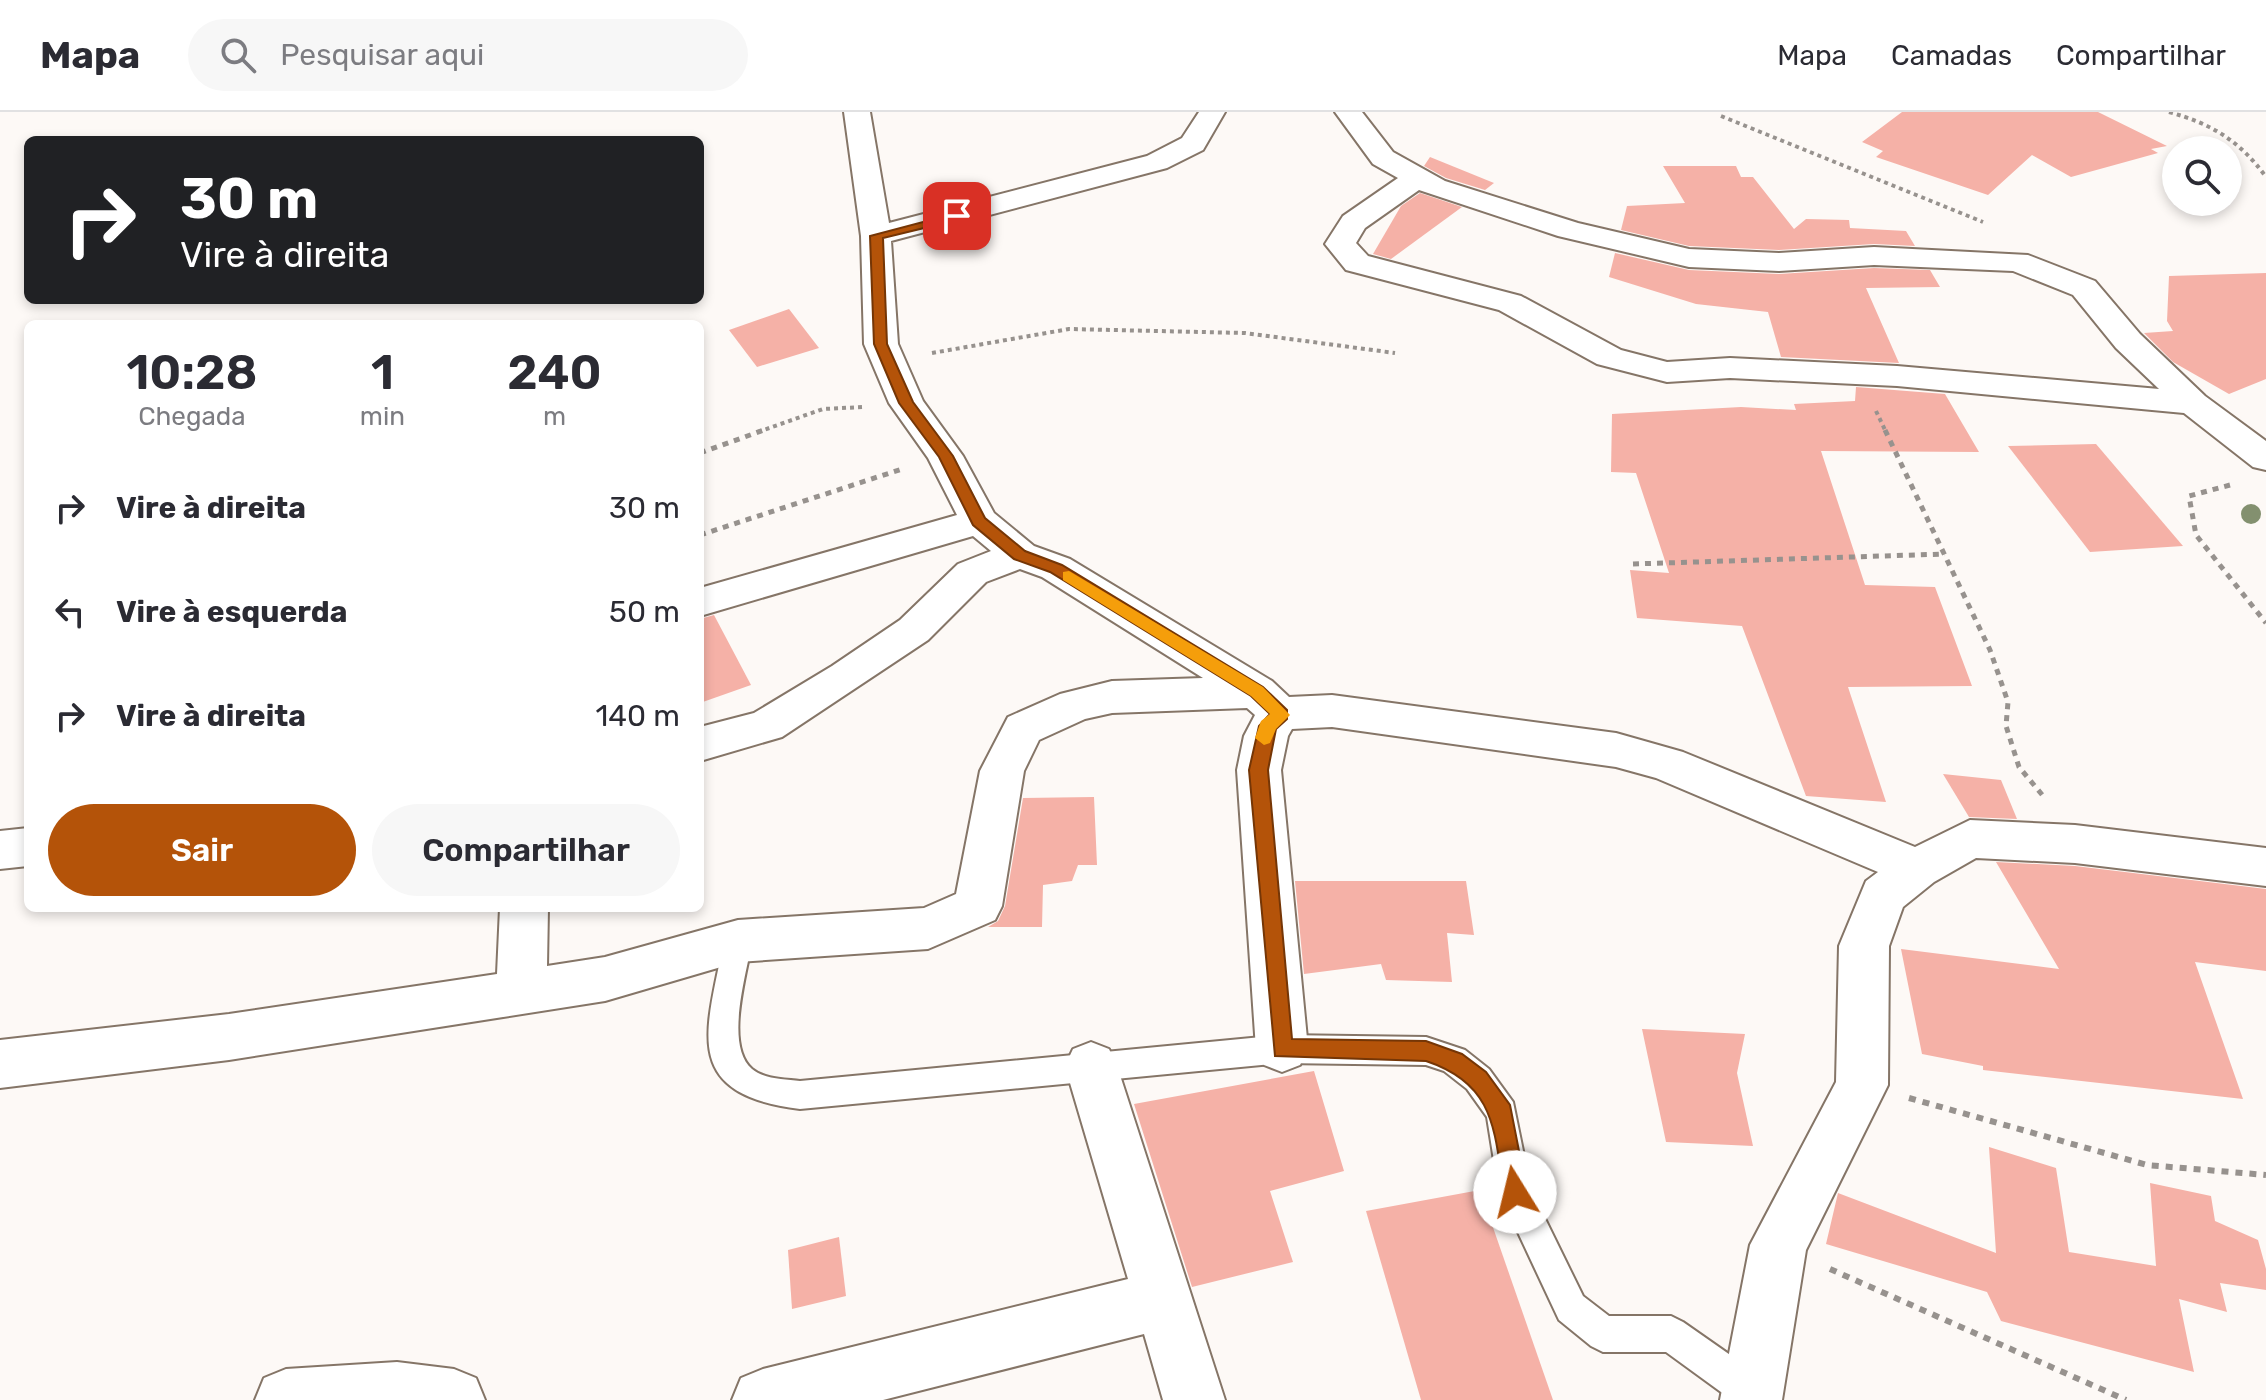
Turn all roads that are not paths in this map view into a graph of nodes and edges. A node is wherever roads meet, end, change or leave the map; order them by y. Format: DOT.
graph roads {
  1 [pos="857,112"];
  2 [pos="1212,112"];
  3 [pos="1348,112"];
  4 [pos="1418,177"];
  5 [pos="876,236"];
  6 [pos="2193,403"];
  7 [pos="2266,459"];
  8 [pos="979,521"];
  9 [pos="1020,555"];
  10 [pos="704,601"];
  11 [pos="1269,703"];
  12 [pos="704,743"];
  13 [pos="24,847"];
  14 [pos="0,850"];
  15 [pos="2266,867"];
  16 [pos="1917,868"];
  17 [pos="524,912"];
  18 [pos="738,941"];
  19 [pos="521,989"];
  20 [pos="1282,1049"];
  21 [pos="0,1064"];
  22 [pos="1091,1066"];
  23 [pos="1162,1300"];
  24 [pos="1752,1396"];
  25 [pos="286,1400"];
  26 [pos="454,1400"];
  27 [pos="763,1400"];
  28 [pos="1194,1400"];
  1 -- 5 [label="street"];
  2 -- 5 [label="street"];
  3 -- 4 [label="street"];
  4 -- 6 [label="street"];
  4 -- 6 [label="street"];
  5 -- 8 [label="street"];
  6 -- 7 [label="street"];
  8 -- 9 [label="street"];
  8 -- 10 [label="street"];
  9 -- 11 [label="street"];
  9 -- 12 [label="street"];
  11 -- 16 [label="street"];
  11 -- 18 [label="street"];
  11 -- 20 [label="street"];
  13 -- 14 [label="street"];
  15 -- 16 [label="street"];
  16 -- 24 [label="street"];
  17 -- 19 [label="street"];
  18 -- 19 [label="street"];
  18 -- 22 [label="lane"];
  19 -- 21 [label="street"];
  20 -- 22 [label="lane"];
  20 -- 24 [label="lane"];
  22 -- 23 [label="street"];
  23 -- 27 [label="street"];
  23 -- 28 [label="street"];
  25 -- 26 [label="street"];
}
